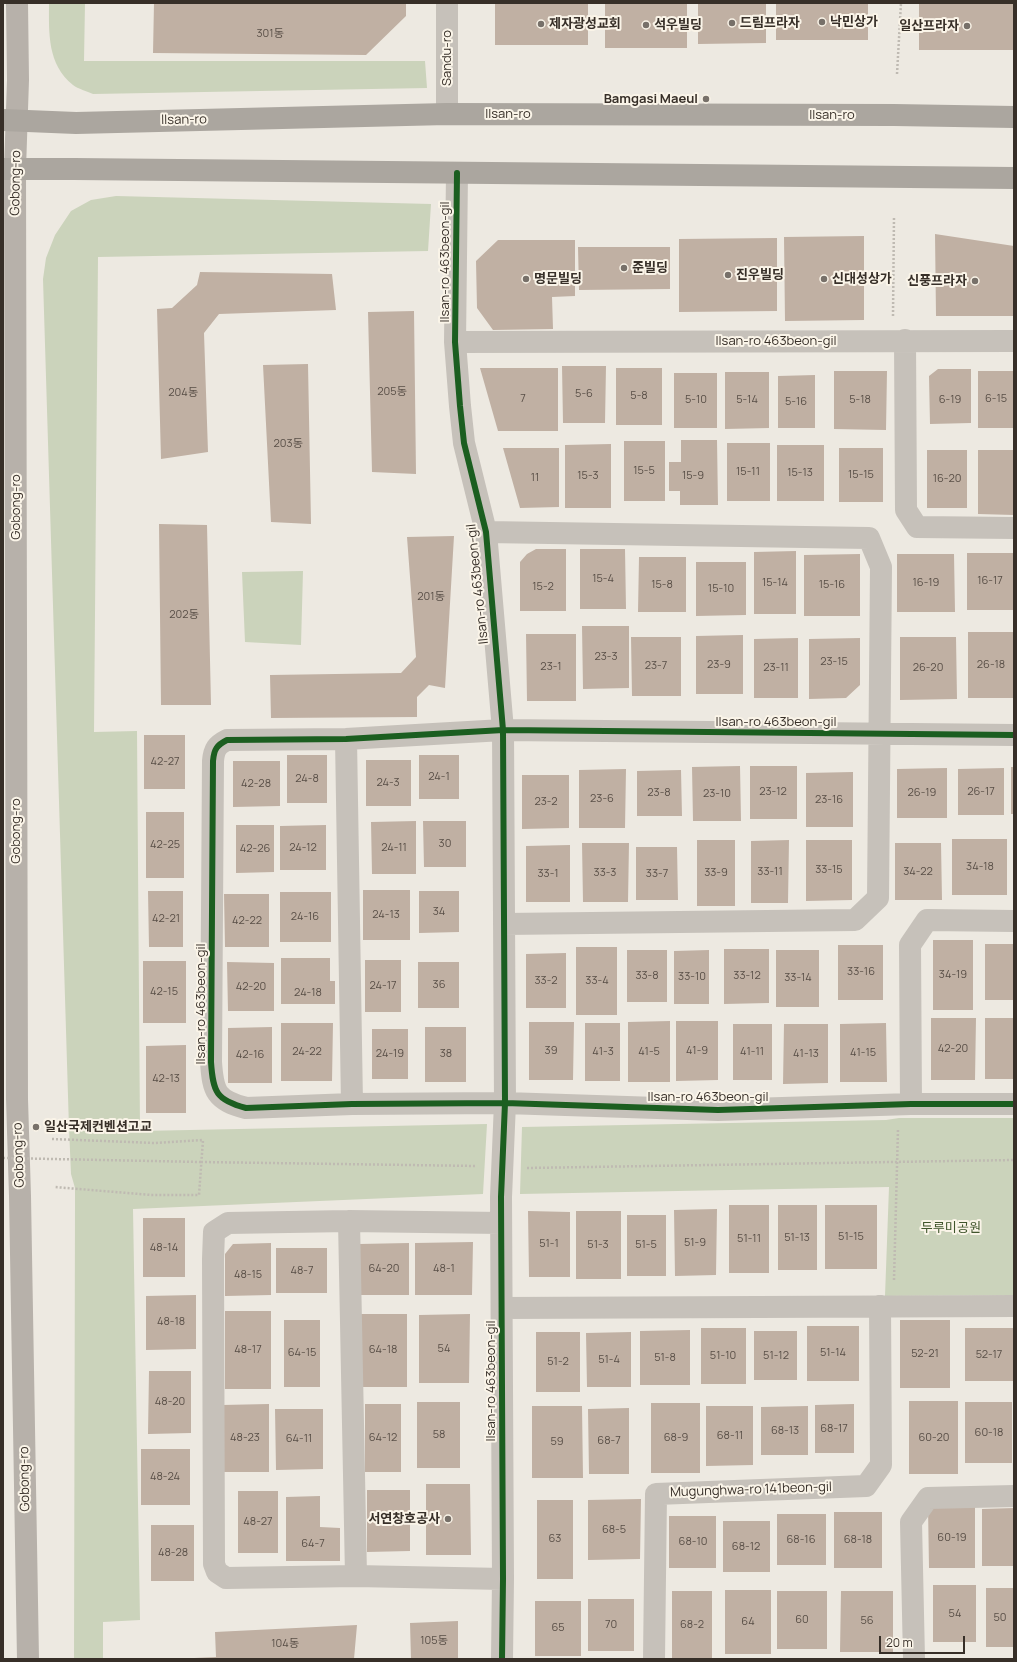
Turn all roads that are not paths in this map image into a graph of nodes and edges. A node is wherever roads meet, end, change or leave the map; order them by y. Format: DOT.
graph roads {
  1 [pos="17,3"];
  2 [pos="447,3"];
  3 [pos="447,114"];
  4 [pos="1014,117"];
  5 [pos="10,120"];
  6 [pos="9,169"];
  7 [pos="457,173"];
  8 [pos="1014,178"];
  9 [pos="905,340"];
  10 [pos="1014,341"];
  11 [pos="455,342"];
  12 [pos="1014,528"];
  13 [pos="486,532"];
  14 [pos="503,730"];
  15 [pos="880,733"];
  16 [pos="1014,735"];
  17 [pos="346,739"];
  18 [pos="1014,921"];
  19 [pos="504,924"];
  20 [pos="505,1103"];
  21 [pos="352,1104"];
  22 [pos="911,1104"];
  23 [pos="1014,1104"];
  24 [pos="349,1221"];
  25 [pos="501,1223"];
  26 [pos="880,1306"];
  27 [pos="1014,1306"];
  28 [pos="502,1308"];
  29 [pos="1014,1496"];
  30 [pos="356,1576"];
  31 [pos="503,1579"];
  32 [pos="28,1659"];
  33 [pos="502,1659"];
  34 [pos="654,1659"];
  35 [pos="914,1659"];
  1 -- 5 [label="main road, Gobong-ro"];
  2 -- 3 [label="street, Sandu-ro"];
  3 -- 4 [label="main road, Ilsan-ro"];
  3 -- 5 [label="main road, Ilsan-ro"];
  5 -- 6 [label="main road, Gobong-ro"];
  6 -- 7 [label="main road"];
  6 -- 32 [label="main road, Gobong-ro"];
  7 -- 8 [label="main road"];
  7 -- 11 [label="street, Ilsan-ro 463beon-gil"];
  9 -- 10 [label="street, Ilsan-ro 463beon-gil"];
  9 -- 11 [label="street, Ilsan-ro 463beon-gil"];
  9 -- 12 [label="street"];
  11 -- 13 [label="street, Ilsan-ro 463beon-gil"];
  13 -- 14 [label="street, Ilsan-ro 463beon-gil"];
  13 -- 15 [label="street, Ilsan-ro 463beon-gil"];
  14 -- 15 [label="street, Ilsan-ro 463beon-gil"];
  14 -- 17 [label="street, Ilsan-ro 463beon-gil"];
  14 -- 19 [label="street, Ilsan-ro 463beon-gil"];
  15 -- 16 [label="street, Ilsan-ro 463beon-gil"];
  15 -- 19 [label="street"];
  17 -- 21 [label="street"];
  17 -- 21 [label="street, Ilsan-ro 463beon-gil"];
  18 -- 22 [label="street"];
  19 -- 20 [label="street, Ilsan-ro 463beon-gil"];
  20 -- 21 [label="street, Ilsan-ro 463beon-gil"];
  20 -- 22 [label="street, Ilsan-ro 463beon-gil"];
  20 -- 25 [label="street, Ilsan-ro 463beon-gil"];
  22 -- 23 [label="street, Ilsan-ro 463beon-gil"];
  24 -- 25 [label="street"];
  24 -- 30 [label="street"];
  24 -- 30 [label="street"];
  25 -- 28 [label="street, Ilsan-ro 463beon-gil"];
  26 -- 27 [label="street, Ilsan-ro 463beon-gil"];
  26 -- 28 [label="street, Ilsan-ro 463beon-gil"];
  26 -- 34 [label="street, Mugunghwa-ro 141beon-gil"];
  28 -- 31 [label="street, Ilsan-ro 463beon-gil"];
  29 -- 35 [label="street"];
  30 -- 31 [label="street"];
  31 -- 33 [label="street, Ilsan-ro 463beon-gil"];
}
